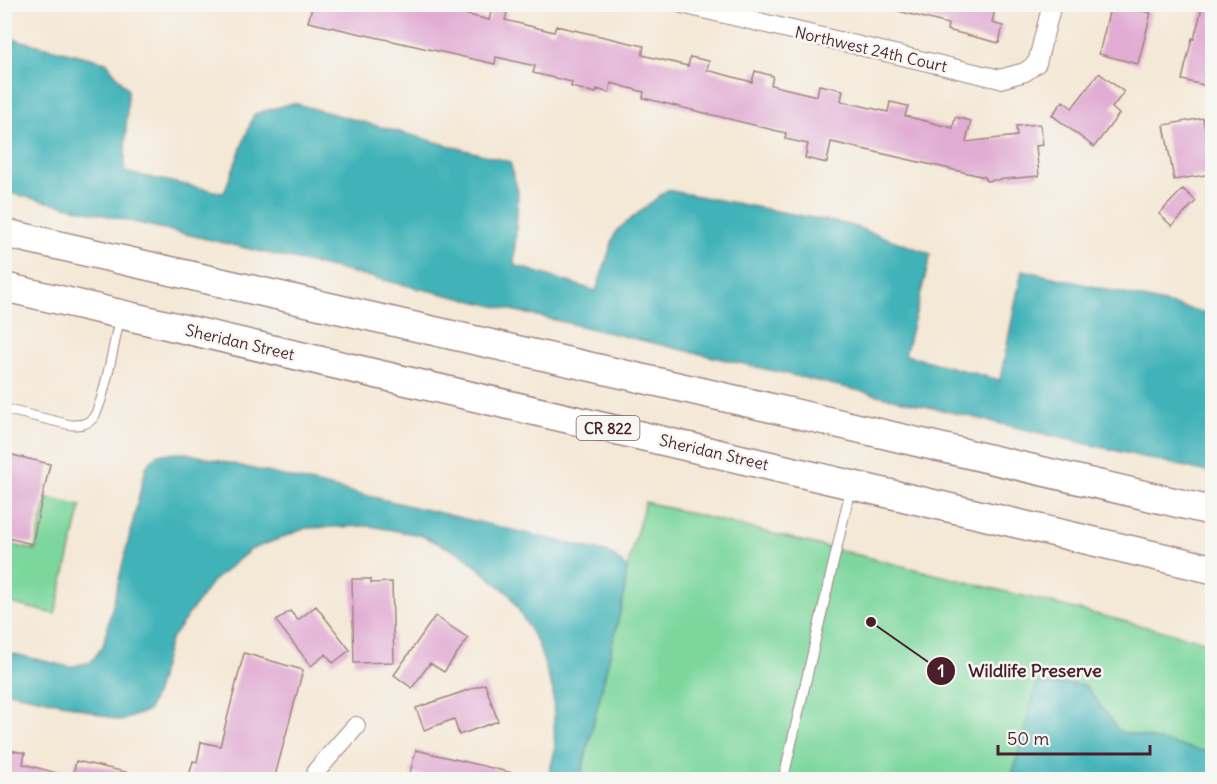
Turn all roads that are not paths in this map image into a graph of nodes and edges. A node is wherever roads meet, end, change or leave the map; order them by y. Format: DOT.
graph roads {
  1 [pos="682,4"];
  2 [pos="1052,4"];
  3 [pos="4,233"];
  4 [pos="4,287"];
  5 [pos="120,314"];
  6 [pos="4,409"];
  7 [pos="851,484"];
  8 [pos="1212,511"];
  9 [pos="1212,569"];
  10 [pos="356,726"];
  11 [pos="314,780"];
  12 [pos="783,780"];
  1 -- 2 [label="street, Northwest 24th Court"];
  3 -- 8 [label="main road"];
  4 -- 5 [label="main road, Sheridan Street / CR 822"];
  5 -- 6 [label="lane"];
  5 -- 7 [label="main road, Sheridan Street / CR 822"];
  7 -- 9 [label="main road, Sheridan Street / CR 822"];
  7 -- 12 [label="lane"];
  10 -- 11 [label="street"];
}
